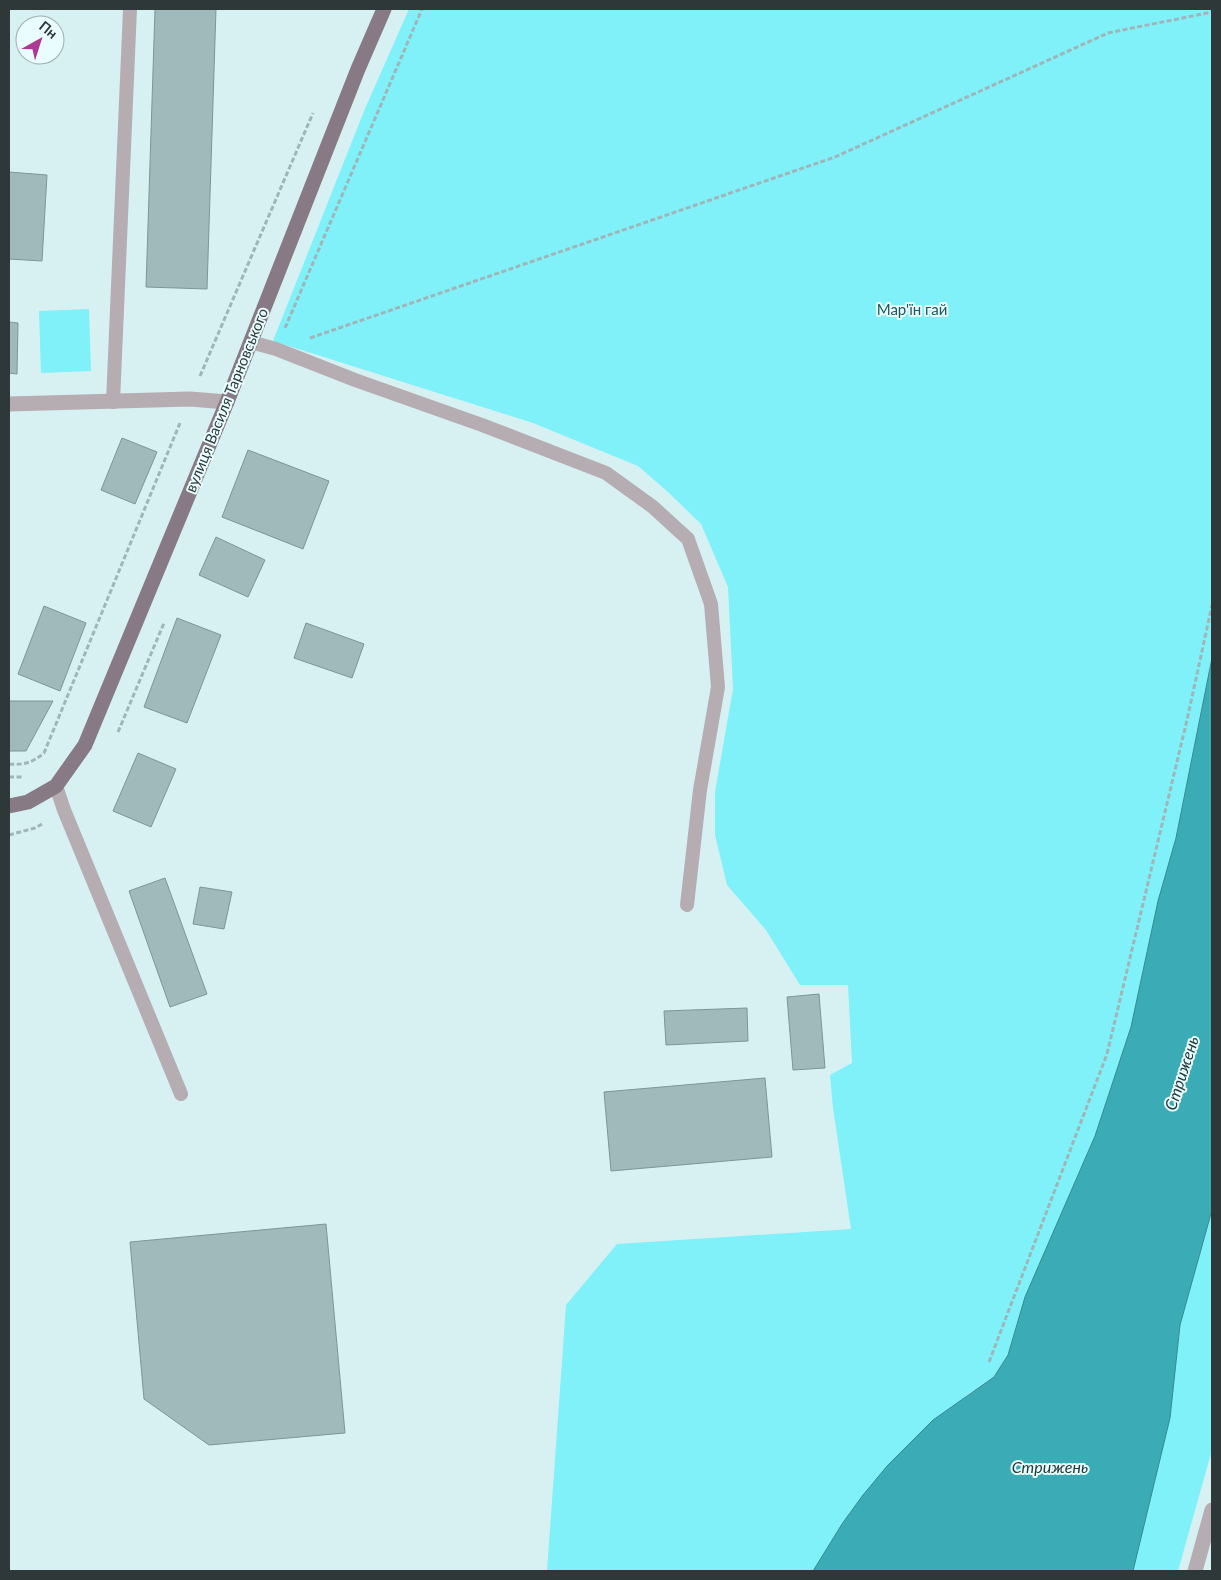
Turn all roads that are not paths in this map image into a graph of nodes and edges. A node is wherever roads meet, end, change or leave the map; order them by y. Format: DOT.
graph roads {
  1 [pos="130,9"];
  2 [pos="384,9"];
  3 [pos="250,342"];
  4 [pos="113,402"];
  5 [pos="227,402"];
  6 [pos="9,404"];
  7 [pos="56,786"];
  8 [pos="9,806"];
  9 [pos="687,905"];
  10 [pos="181,1094"];
  11 [pos="1212,1510"];
  12 [pos="1195,1571"];
  1 -- 4 [label="lane"];
  2 -- 3 [label="main road, вулиця Василя Тарновського"];
  3 -- 5 [label="main road, вулиця Василя Тарновського"];
  3 -- 9 [label="lane"];
  4 -- 5 [label="street"];
  4 -- 6 [label="street"];
  5 -- 7 [label="main road, вулиця Василя Тарновського"];
  7 -- 8 [label="main road"];
  7 -- 10 [label="lane"];
  11 -- 12 [label="street"];
}
